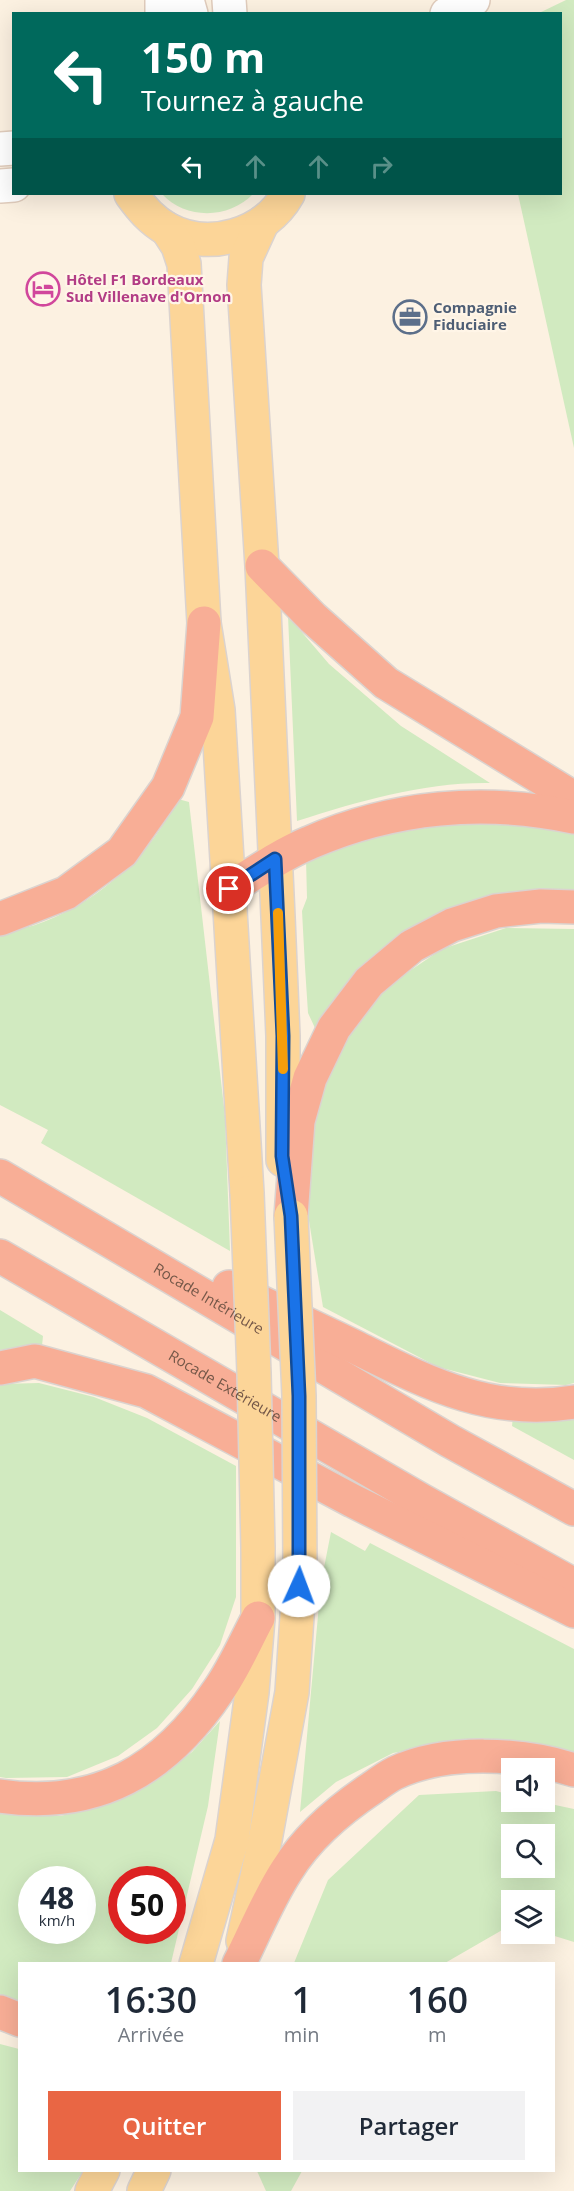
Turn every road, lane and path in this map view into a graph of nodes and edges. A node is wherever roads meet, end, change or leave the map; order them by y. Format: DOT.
graph roads {
  1 [pos="473,0"];
  2 [pos="451,12"];
  3 [pos="132,195"];
  4 [pos="287,195"];
  5 [pos="262,223"];
  6 [pos="167,229"];
  7 [pos="262,566"];
  8 [pos="204,623"];
  9 [pos="574,798"];
  10 [pos="574,817"];
  11 [pos="275,859"];
  12 [pos="229,889"];
  13 [pos="574,907"];
  14 [pos="0,919"];
  15 [pos="5,1179"];
  16 [pos="291,1216"];
  17 [pos="0,1256"];
  18 [pos="0,1368"];
  19 [pos="574,1402"];
  20 [pos="574,1509"];
  21 [pos="574,1585"];
  22 [pos="574,1611"];
  23 [pos="258,1618"];
  24 [pos="574,1770"];
  25 [pos="0,1796"];
  26 [pos="197,1962"];
  27 [pos="239,1962"];
  28 [pos="240,1962"];
  29 [pos="0,2012"];
  30 [pos="18,2019"];
  31 [pos="103,2172"];
  32 [pos="153,2172"];
  33 [pos="92,2191"];
  34 [pos="144,2191"];
  1 -- 2 [label="street"];
  3 -- 6 [label="main road"];
  4 -- 5 [label="main road"];
  5 -- 6 [label="main road"];
  5 -- 7 [label="main road"];
  6 -- 8 [label="main road"];
  7 -- 9 [label="highway"];
  7 -- 11 [label="main road"];
  8 -- 12 [label="main road"];
  8 -- 14 [label="highway"];
  10 -- 11 [label="highway"];
  11 -- 12 [label="highway"];
  11 -- 16 [label="main road"];
  12 -- 23 [label="main road, bridge"];
  13 -- 16 [label="highway"];
  15 -- 19 [label="highway"];
  15 -- 20 [label="highway, Rocade Intérieure"];
  16 -- 27 [label="main road, bridge"];
  17 -- 21 [label="highway, Rocade Extérieure"];
  18 -- 22 [label="highway"];
  23 -- 25 [label="highway"];
  23 -- 26 [label="main road"];
  24 -- 28 [label="highway"];
  29 -- 30 [label="highway"];
  31 -- 33 [label="main road"];
  32 -- 34 [label="main road"];
}
